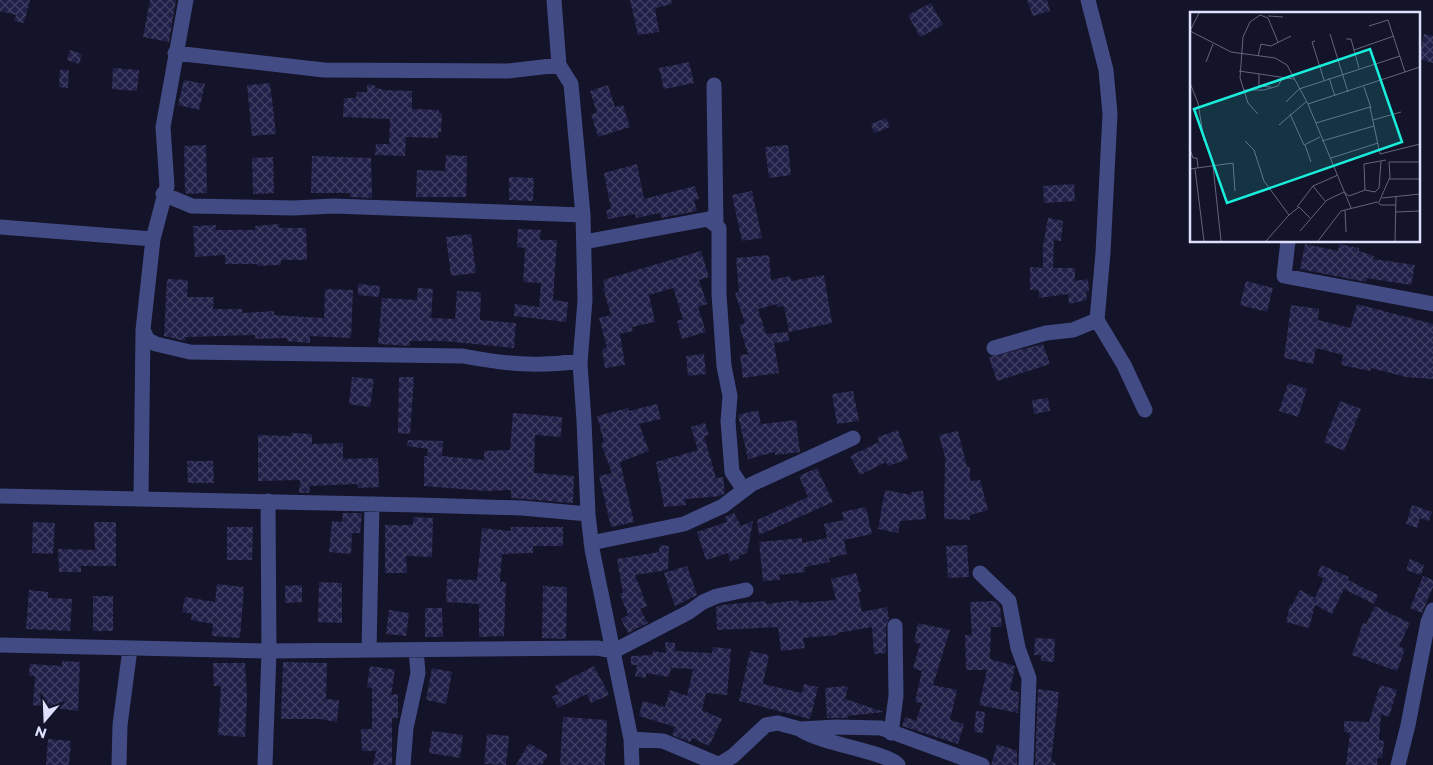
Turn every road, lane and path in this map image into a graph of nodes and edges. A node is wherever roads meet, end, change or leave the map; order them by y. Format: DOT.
graph roads {
  1 [pos="186,0"];
  2 [pos="554,0"];
  3 [pos="1088,0"];
  4 [pos="175,53"];
  5 [pos="559,65"];
  6 [pos="714,85"];
  7 [pos="163,194"];
  8 [pos="583,215"];
  9 [pos="716,225"];
  10 [pos="0,228"];
  11 [pos="152,239"];
  12 [pos="584,242"];
  13 [pos="1288,242"];
  14 [pos="1433,304"];
  15 [pos="1097,320"];
  16 [pos="143,330"];
  17 [pos="994,348"];
  18 [pos="580,361"];
  19 [pos="1145,410"];
  20 [pos="853,438"];
  21 [pos="744,490"];
  22 [pos="0,496"];
  23 [pos="141,498"];
  24 [pos="268,501"];
  25 [pos="372,504"];
  26 [pos="588,514"];
  27 [pos="591,542"];
  28 [pos="980,573"];
  29 [pos="746,590"];
  30 [pos="1433,610"];
  31 [pos="895,626"];
  32 [pos="0,645"];
  33 [pos="130,649"];
  34 [pos="369,650"];
  35 [pos="416,650"];
  36 [pos="269,651"];
  37 [pos="614,651"];
  38 [pos="800,729"];
  39 [pos="891,733"];
  40 [pos="631,739"];
  41 [pos="119,765"];
  42 [pos="265,765"];
  43 [pos="403,765"];
  44 [pos="632,765"];
  45 [pos="720,765"];
  46 [pos="898,765"];
  47 [pos="982,765"];
  48 [pos="1026,765"];
  49 [pos="1398,765"];
  1 -- 4 [label="street"];
  2 -- 5 [label="street"];
  3 -- 15 [label="street"];
  4 -- 5 [label="street"];
  4 -- 7 [label="street"];
  5 -- 8 [label="street"];
  6 -- 9 [label="street"];
  7 -- 8 [label="street"];
  7 -- 11 [label="street"];
  8 -- 12 [label="street"];
  9 -- 12 [label="street"];
  9 -- 21 [label="street"];
  10 -- 11 [label="street"];
  11 -- 16 [label="street"];
  12 -- 18 [label="street"];
  13 -- 14 [label="street"];
  15 -- 17 [label="street"];
  15 -- 19 [label="street"];
  16 -- 18 [label="street"];
  16 -- 23 [label="street"];
  18 -- 26 [label="street"];
  20 -- 21 [label="street"];
  21 -- 27 [label="street"];
  22 -- 23 [label="street"];
  23 -- 24 [label="street"];
  24 -- 25 [label="street"];
  24 -- 36 [label="street"];
  25 -- 26 [label="street"];
  25 -- 34 [label="street"];
  26 -- 27 [label="street"];
  27 -- 37 [label="street"];
  28 -- 48 [label="street"];
  29 -- 37 [label="street"];
  30 -- 49 [label="street"];
  31 -- 39 [label="street"];
  32 -- 33 [label="street"];
  33 -- 36 [label="street"];
  33 -- 41 [label="street"];
  34 -- 35 [label="street"];
  34 -- 36 [label="street"];
  35 -- 37 [label="street"];
  35 -- 43 [label="street"];
  36 -- 42 [label="street"];
  37 -- 40 [label="street"];
  38 -- 39 [label="street"];
  38 -- 45 [label="street"];
  38 -- 46 [label="street"];
  39 -- 47 [label="street"];
  40 -- 44 [label="street"];
  40 -- 45 [label="street"];
}
